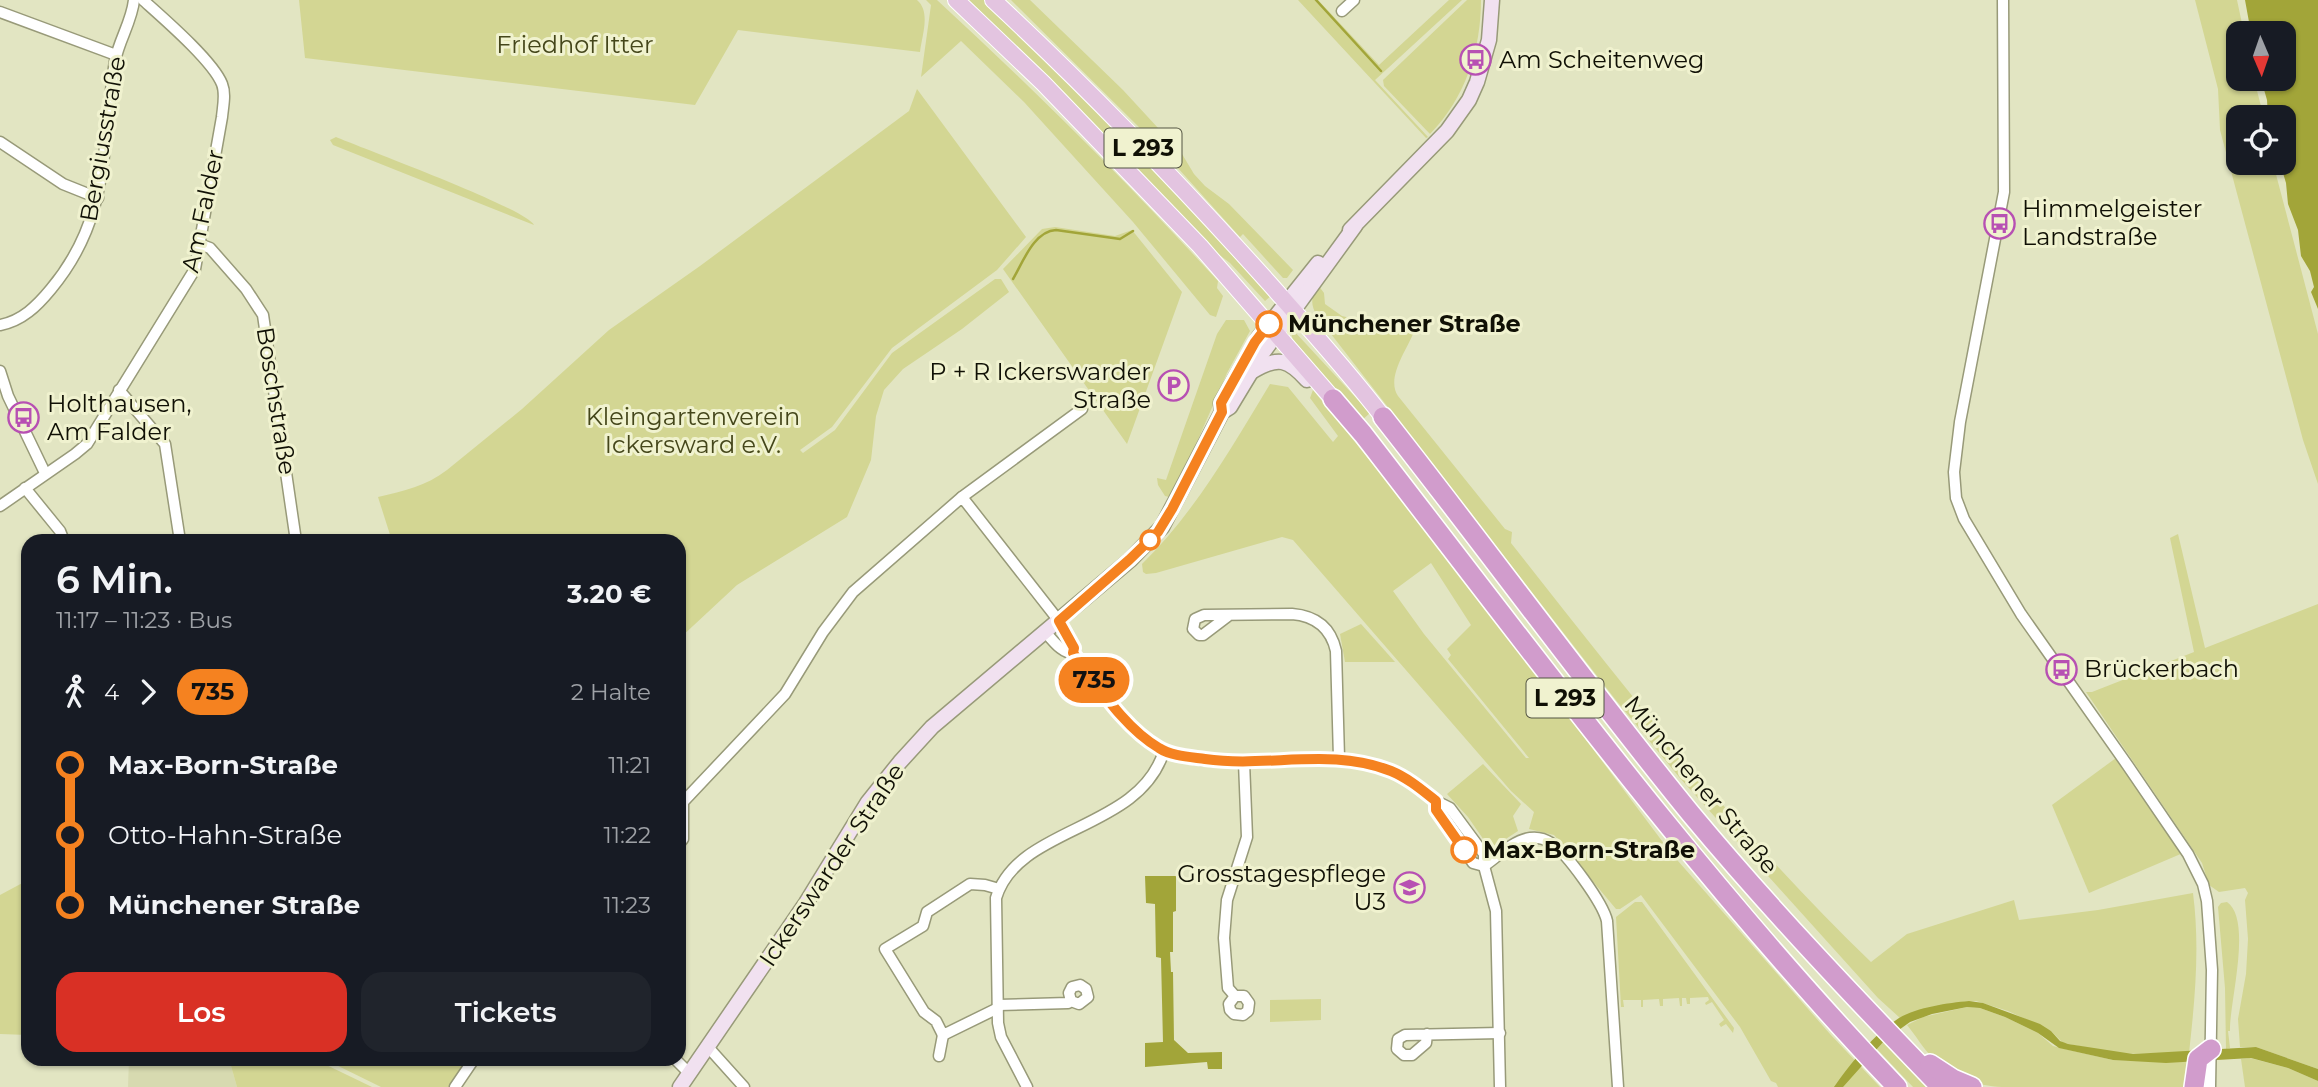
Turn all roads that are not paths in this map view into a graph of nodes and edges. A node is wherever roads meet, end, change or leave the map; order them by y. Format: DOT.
graph roads {
  1 [pos="134,0"];
  2 [pos="144,0"];
  3 [pos="956,0"];
  4 [pos="993,0"];
  5 [pos="1354,0"];
  6 [pos="1492,0"];
  7 [pos="2003,0"];
  8 [pos="0,12"];
  9 [pos="1342,12"];
  10 [pos="116,55"];
  11 [pos="0,142"];
  12 [pos="98,198"];
  13 [pos="199,244"];
  14 [pos="1290,307"];
  15 [pos="0,325"];
  16 [pos="1273,329"];
  17 [pos="0,371"];
  18 [pos="1251,372"];
  19 [pos="119,390"];
  20 [pos="1333,399"];
  21 [pos="1082,409"];
  22 [pos="1222,412"];
  23 [pos="1383,417"];
  24 [pos="45,473"];
  25 [pos="25,488"];
  26 [pos="962,497"];
  27 [pos="0,506"];
  28 [pos="61,534"];
  29 [pos="179,534"];
  30 [pos="295,534"];
  31 [pos="1228,616"];
  32 [pos="1059,621"];
  33 [pos="1045,632"];
  34 [pos="1073,653"];
  35 [pos="1164,751"];
  36 [pos="1339,758"];
  37 [pos="1244,762"];
  38 [pos="686,799"];
  39 [pos="1484,866"];
  40 [pos="999,889"];
  41 [pos="1235,996"];
  42 [pos="1071,1001"];
  43 [pos="998,1006"];
  44 [pos="1427,1034"];
  45 [pos="1500,1034"];
  46 [pos="943,1035"];
  47 [pos="708,1047"];
  48 [pos="2211,1049"];
  49 [pos="1911,1050"];
  50 [pos="939,1056"];
  51 [pos="469,1066"];
  52 [pos="682,1066"];
  53 [pos="689,1073"];
  54 [pos="1891,1081"];
  55 [pos="2202,1086"];
  56 [pos="455,1087"];
  57 [pos="680,1087"];
  58 [pos="744,1087"];
  59 [pos="1027,1087"];
  60 [pos="1500,1087"];
  61 [pos="1618,1087"];
  62 [pos="1941,1087"];
  63 [pos="1972,1087"];
  1 -- 10 [label="street, Bergiusstraße"];
  2 -- 13 [label="street, Am Falder"];
  3 -- 16 [label="main road, Münchener Straße / L 293"];
  4 -- 14 [label="main road, Münchener Straße / L 293"];
  5 -- 9 [label="street"];
  6 -- 14 [label="main road, Ickerswarder Straße"];
  7 -- 48 [label="street"];
  8 -- 10 [label="street"];
  10 -- 12 [label="street, Bergiusstraße"];
  11 -- 12 [label="street"];
  12 -- 15 [label="street, Bergiusstraße"];
  13 -- 19 [label="street, Am Falder"];
  13 -- 30 [label="street, Boschstraße"];
  14 -- 16 [label="main road, Ickerswarder Straße"];
  14 -- 23 [label="main road, Münchener Straße / L 293"];
  16 -- 18 [label="main road, Ickerswarder Straße"];
  16 -- 20 [label="main road, Münchener Straße / L 293"];
  16 -- 22 [label="main road, Ickerswarder Straße"];
  17 -- 24 [label="street"];
  18 -- 20 [label="main road"];
  18 -- 22 [label="main road, Ickerswarder Straße"];
  19 -- 24 [label="street, Am Falder"];
  19 -- 29 [label="street"];
  20 -- 54 [label="highway, Münchener Straße / L 293"];
  21 -- 26 [label="street"];
  22 -- 32 [label="main road, Ickerswarder Straße"];
  23 -- 49 [label="highway, Münchener Straße / L 293"];
  24 -- 25 [label="street, Am Falder"];
  25 -- 27 [label="street, Am Falder"];
  25 -- 28 [label="street"];
  26 -- 32 [label="street"];
  26 -- 38 [label="street"];
  31 -- 36 [label="street"];
  32 -- 33 [label="main road, Ickerswarder Straße"];
  32 -- 34 [label="street"];
  33 -- 34 [label="street"];
  33 -- 47 [label="main road, Ickerswarder Straße"];
  34 -- 35 [label="street"];
  35 -- 37 [label="street"];
  35 -- 40 [label="street"];
  36 -- 37 [label="street"];
  36 -- 39 [label="street"];
  37 -- 41 [label="street"];
  39 -- 45 [label="street"];
  39 -- 61 [label="street"];
  40 -- 43 [label="street"];
  40 -- 46 [label="street"];
  42 -- 43 [label="street"];
  43 -- 46 [label="street"];
  43 -- 59 [label="street"];
  44 -- 45 [label="street"];
  45 -- 60 [label="street"];
  46 -- 50 [label="street"];
  47 -- 53 [label="main road, Ickerswarder Straße"];
  47 -- 58 [label="street"];
  48 -- 55 [label="highway"];
  49 -- 62 [label="highway, Münchener Straße / L 293"];
  49 -- 63 [label="highway"];
  51 -- 56 [label="street"];
  52 -- 53 [label="street"];
  53 -- 57 [label="main road, Ickerswarder Straße"];
}
